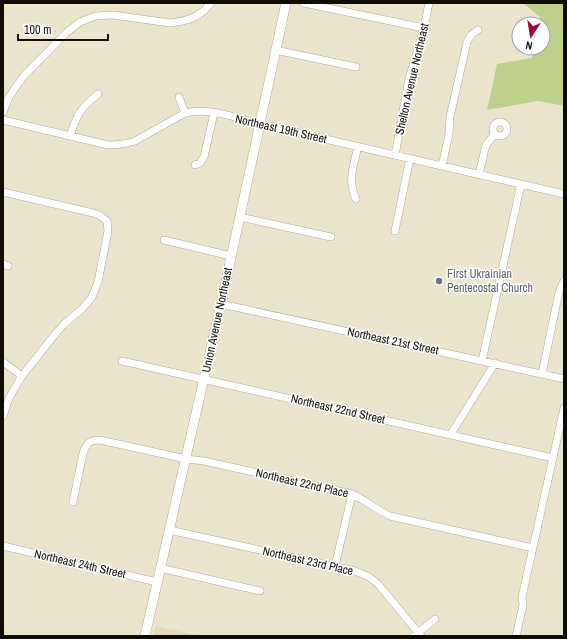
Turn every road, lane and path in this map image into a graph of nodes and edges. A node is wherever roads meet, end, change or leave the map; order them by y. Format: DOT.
graph roads {
  1 [pos="211,3"];
  2 [pos="286,3"];
  3 [pos="304,3"];
  4 [pos="429,3"];
  5 [pos="424,28"];
  6 [pos="478,30"];
  7 [pos="275,50"];
  8 [pos="356,67"];
  9 [pos="98,94"];
  10 [pos="180,97"];
  11 [pos="3,112"];
  12 [pos="185,113"];
  13 [pos="214,113"];
  14 [pos="3,120"];
  15 [pos="260,124"];
  16 [pos="494,135"];
  17 [pos="70,136"];
  18 [pos="358,146"];
  19 [pos="394,155"];
  20 [pos="410,158"];
  21 [pos="196,165"];
  22 [pos="442,166"];
  23 [pos="479,174"];
  24 [pos="521,184"];
  25 [pos="3,192"];
  26 [pos="564,194"];
  27 [pos="356,199"];
  28 [pos="240,217"];
  29 [pos="395,230"];
  30 [pos="331,237"];
  31 [pos="164,240"];
  32 [pos="231,256"];
  33 [pos="564,281"];
  34 [pos="221,304"];
  35 [pos="122,361"];
  36 [pos="482,361"];
  37 [pos="3,362"];
  38 [pos="495,364"];
  39 [pos="542,374"];
  40 [pos="22,376"];
  41 [pos="204,379"];
  42 [pos="564,379"];
  43 [pos="564,408"];
  44 [pos="3,416"];
  45 [pos="451,434"];
  46 [pos="553,458"];
  47 [pos="186,459"];
  48 [pos="352,494"];
  49 [pos="73,502"];
  50 [pos="169,530"];
  51 [pos="3,546"];
  52 [pos="533,548"];
  53 [pos="335,566"];
  54 [pos="160,568"];
  55 [pos="157,582"];
  56 [pos="260,591"];
  57 [pos="436,618"];
  58 [pos="418,635"];
  59 [pos="145,636"];
  60 [pos="516,636"];
  1 -- 11 [label="street"];
  2 -- 7 [label="street, Union Avenue Northeast"];
  3 -- 5 [label="street"];
  4 -- 5 [label="street, Shelton Avenue Northeast"];
  5 -- 19 [label="street, Shelton Avenue Northeast"];
  6 -- 22 [label="street"];
  7 -- 8 [label="street"];
  7 -- 15 [label="street, Union Avenue Northeast"];
  9 -- 17 [label="street"];
  10 -- 12 [label="street"];
  12 -- 13 [label="street, Northeast 19th Street"];
  12 -- 17 [label="street, Northeast 19th Street"];
  13 -- 15 [label="street, Northeast 19th Street"];
  13 -- 21 [label="street"];
  14 -- 17 [label="street, Northeast 19th Street"];
  15 -- 18 [label="street, Northeast 19th Street"];
  15 -- 28 [label="street, Union Avenue Northeast"];
  16 -- 23 [label="street"];
  18 -- 19 [label="street, Northeast 19th Street"];
  18 -- 27 [label="street"];
  19 -- 20 [label="street, Northeast 19th Street"];
  20 -- 22 [label="street, Northeast 19th Street"];
  20 -- 29 [label="street"];
  22 -- 23 [label="street, Northeast 19th Street"];
  23 -- 24 [label="street, Northeast 19th Street"];
  24 -- 26 [label="street, Northeast 19th Street"];
  24 -- 36 [label="street"];
  25 -- 40 [label="street"];
  28 -- 30 [label="street"];
  28 -- 32 [label="street, Union Avenue Northeast"];
  31 -- 32 [label="street"];
  32 -- 34 [label="street, Union Avenue Northeast"];
  33 -- 39 [label="street"];
  34 -- 36 [label="street, Northeast 21st Street"];
  34 -- 41 [label="street, Union Avenue Northeast"];
  35 -- 41 [label="street, Northeast 22nd Street"];
  36 -- 38 [label="street, Northeast 21st Street"];
  37 -- 40 [label="street"];
  38 -- 39 [label="street, Northeast 21st Street"];
  38 -- 45 [label="street"];
  39 -- 42 [label="street, Northeast 21st Street"];
  40 -- 44 [label="street"];
  41 -- 45 [label="street, Northeast 22nd Street"];
  41 -- 47 [label="street, Union Avenue Northeast"];
  43 -- 46 [label="street"];
  45 -- 46 [label="street, Northeast 22nd Street"];
  46 -- 52 [label="street"];
  47 -- 48 [label="street, Northeast 22nd Place"];
  47 -- 49 [label="street, Northeast 22nd Place"];
  47 -- 50 [label="street, Union Avenue Northeast"];
  48 -- 52 [label="street, Northeast 22nd Place"];
  48 -- 53 [label="street"];
  50 -- 53 [label="street, Northeast 23rd Place"];
  50 -- 54 [label="street, Union Avenue Northeast"];
  51 -- 55 [label="street, Northeast 24th Street"];
  52 -- 60 [label="street"];
  53 -- 58 [label="street, Northeast 23rd Place"];
  54 -- 55 [label="street, Union Avenue Northeast"];
  54 -- 56 [label="street"];
  55 -- 59 [label="street, Union Avenue Northeast"];
  57 -- 58 [label="street"];
}
